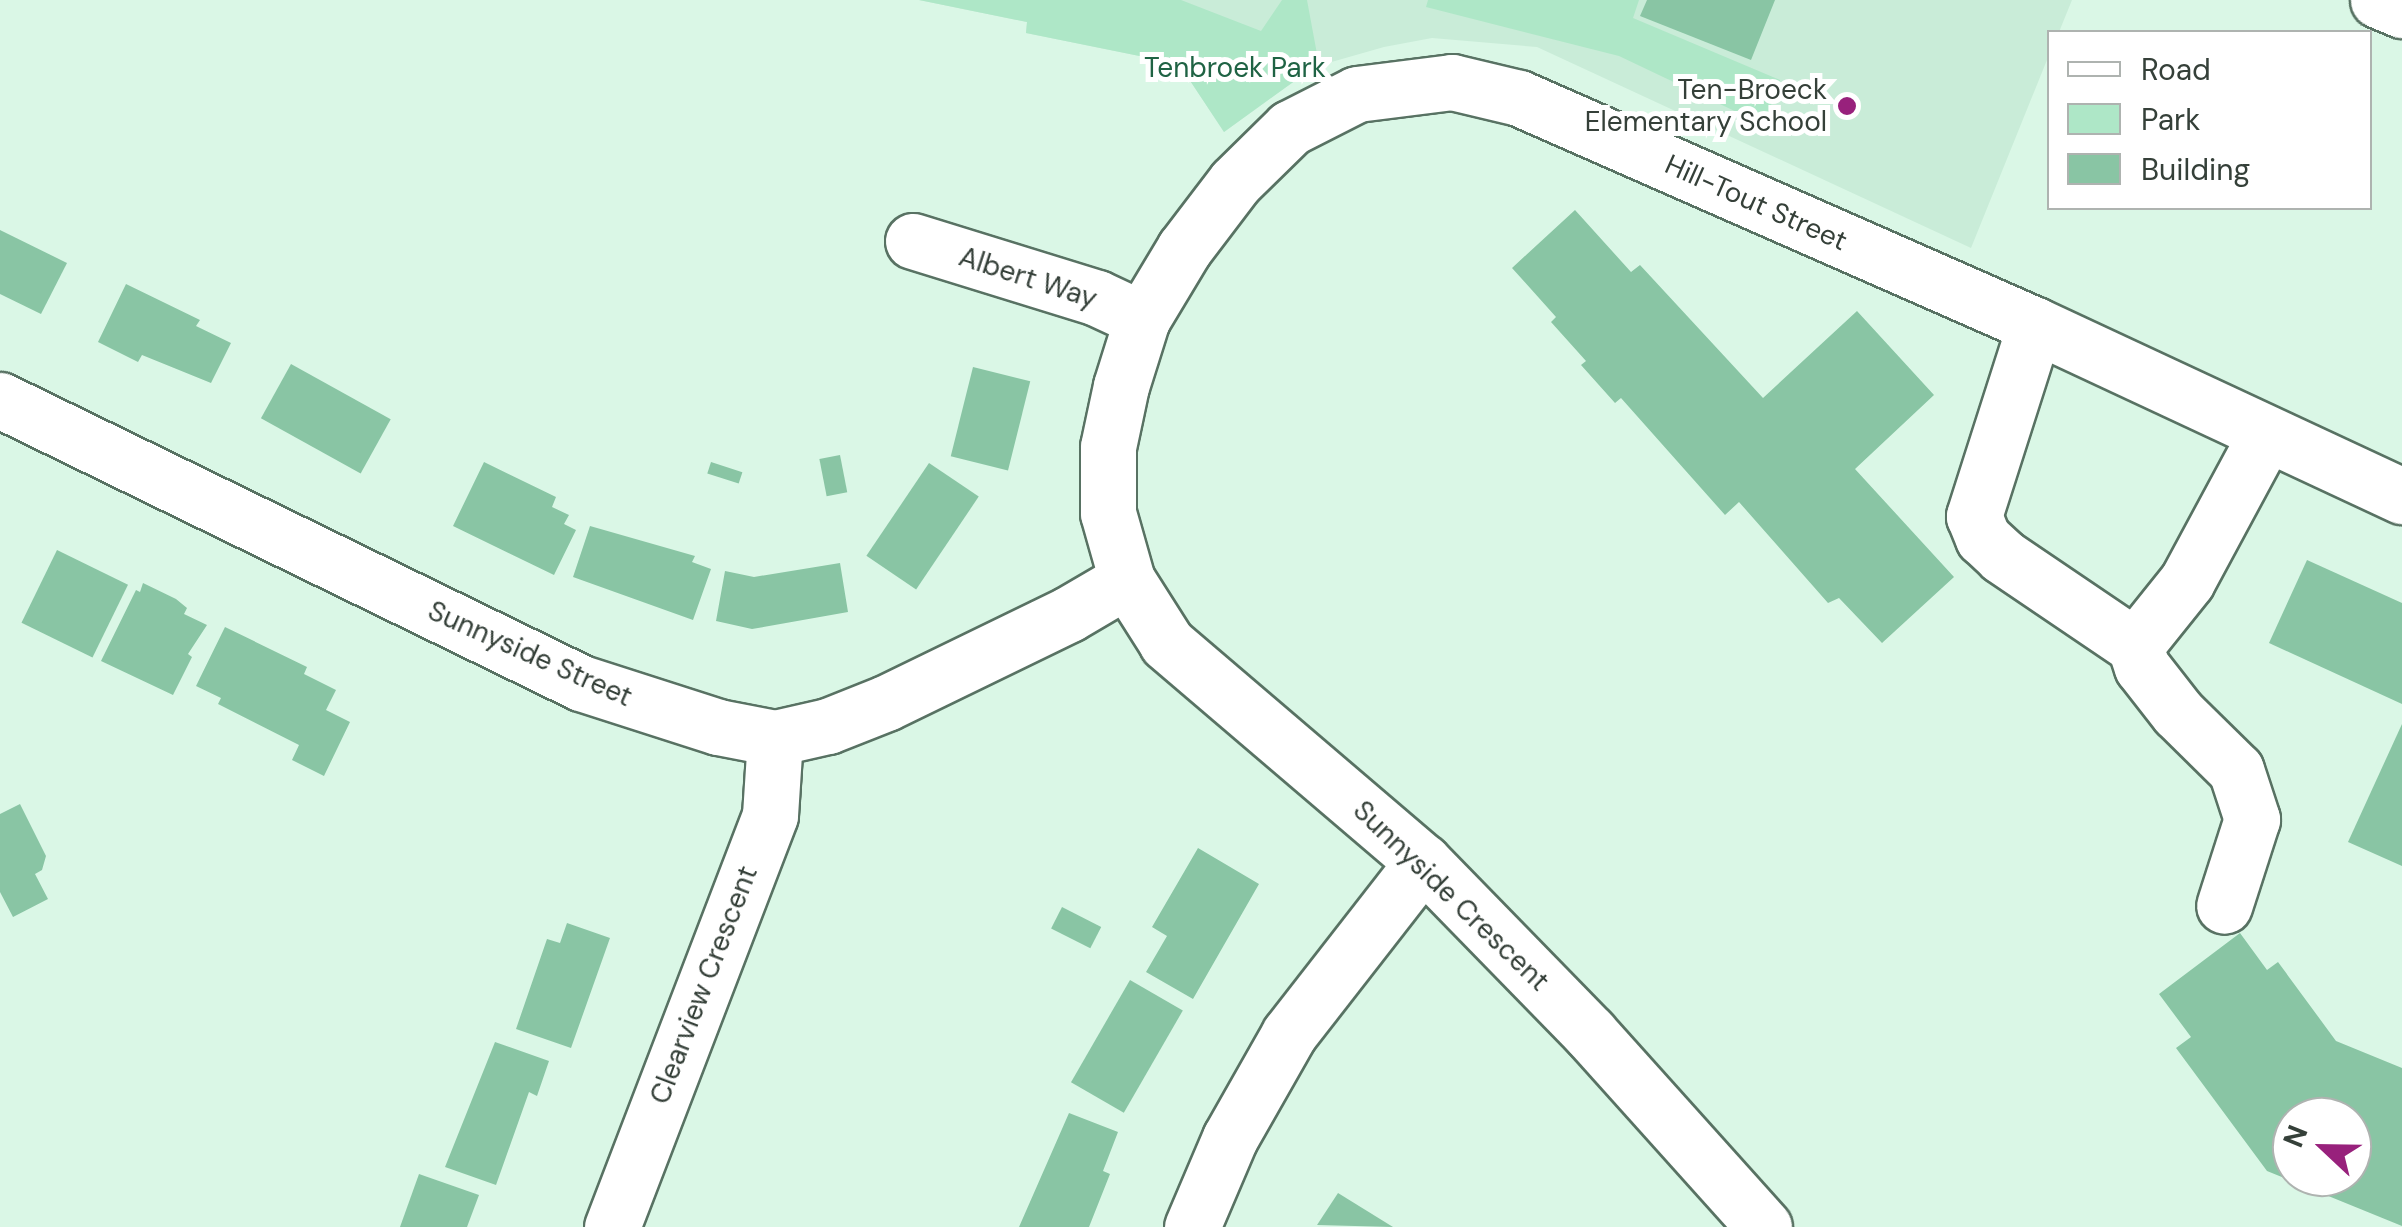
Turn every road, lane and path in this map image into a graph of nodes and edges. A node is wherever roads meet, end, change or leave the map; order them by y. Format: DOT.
graph roads {
  1 [pos="2378,0"];
  2 [pos="2402,10"];
  3 [pos="913,241"];
  4 [pos="1142,319"];
  5 [pos="2034,325"];
  6 [pos="0,400"];
  7 [pos="2266,434"];
  8 [pos="2402,496"];
  9 [pos="1127,580"];
  10 [pos="2135,646"];
  11 [pos="775,738"];
  12 [pos="1423,862"];
  13 [pos="2224,906"];
  14 [pos="612,1227"];
  15 [pos="1192,1227"];
  16 [pos="1764,1227"];
  1 -- 2 [label="street"];
  3 -- 4 [label="street, Albert Way"];
  4 -- 5 [label="street, Hill-Tout Street"];
  4 -- 9 [label="street, Hill-Tout Street"];
  5 -- 7 [label="street, Hill-Tout Street"];
  5 -- 10 [label="street"];
  6 -- 11 [label="street, Sunnyside Street"];
  7 -- 8 [label="street, Hill-Tout Street"];
  7 -- 10 [label="street"];
  9 -- 11 [label="street, Sunnyside Street"];
  9 -- 12 [label="street, Sunnyside Crescent"];
  10 -- 13 [label="street"];
  11 -- 14 [label="street, Clearview Crescent"];
  12 -- 15 [label="street"];
  12 -- 16 [label="street, Sunnyside Crescent"];
}
